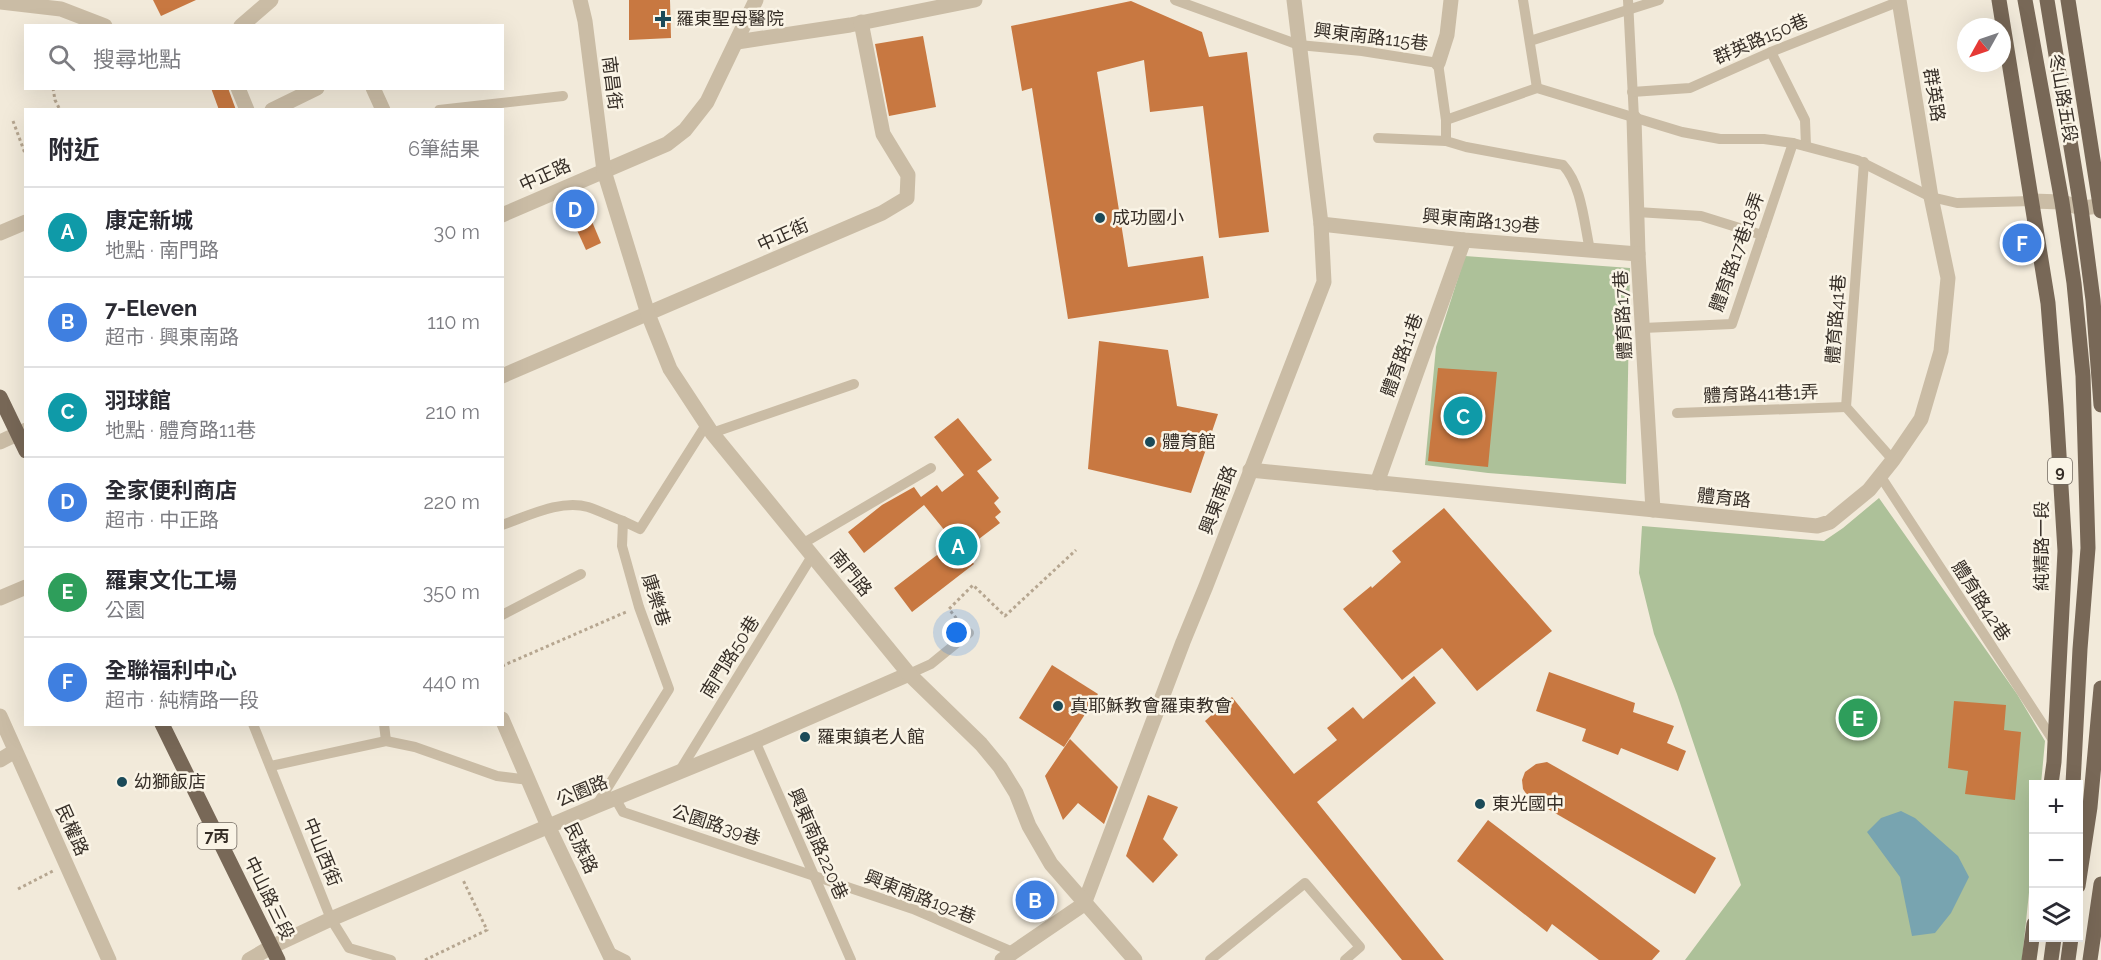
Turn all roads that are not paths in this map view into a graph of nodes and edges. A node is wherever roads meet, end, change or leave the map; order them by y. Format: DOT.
graph roads {
  1 [pos="271,0"];
  2 [pos="580,0"];
  3 [pos="756,0"];
  4 [pos="975,0"];
  5 [pos="1175,0"];
  6 [pos="1294,0"];
  7 [pos="1451,0"];
  8 [pos="1523,0"];
  9 [pos="1659,0"];
  10 [pos="1900,0"];
  11 [pos="1999,0"];
  12 [pos="2025,0"];
  13 [pos="2047,0"];
  14 [pos="2068,0"];
  15 [pos="0,2"];
  16 [pos="1628,5"];
  17 [pos="861,22"];
  18 [pos="100,24"];
  19 [pos="243,24"];
  20 [pos="1530,41"];
  21 [pos="738,42"];
  22 [pos="1299,45"];
  23 [pos="1771,52"];
  24 [pos="1438,63"];
  25 [pos="1537,88"];
  26 [pos="239,90"];
  27 [pos="313,90"];
  28 [pos="374,90"];
  29 [pos="1632,92"];
  30 [pos="563,96"];
  31 [pos="246,108"];
  32 [pos="276,108"];
  33 [pos="382,108"];
  34 [pos="458,108"];
  35 [pos="1634,118"];
  36 [pos="1446,120"];
  37 [pos="1378,138"];
  38 [pos="1446,141"];
  39 [pos="1793,143"];
  40 [pos="1806,146"];
  41 [pos="1863,162"];
  42 [pos="604,171"];
  43 [pos="1931,197"];
  44 [pos="2032,201"];
  45 [pos="2062,202"];
  46 [pos="2101,206"];
  47 [pos="2081,207"];
  48 [pos="2101,211"];
  49 [pos="1637,212"];
  50 [pos="504,214"];
  51 [pos="24,223"];
  52 [pos="1321,224"];
  53 [pos="0,233"];
  54 [pos="1762,235"];
  55 [pos="1464,240"];
  56 [pos="1590,250"];
  57 [pos="1638,254"];
  58 [pos="648,314"];
  59 [pos="1643,328"];
  60 [pos="504,375"];
  61 [pos="854,384"];
  62 [pos="0,397"];
  63 [pos="2101,405"];
  64 [pos="1846,407"];
  65 [pos="1677,413"];
  66 [pos="709,429"];
  67 [pos="21,432"];
  68 [pos="0,442"];
  69 [pos="1893,460"];
  70 [pos="931,468"];
  71 [pos="1250,470"];
  72 [pos="1881,477"];
  73 [pos="1377,483"];
  74 [pos="1653,510"];
  75 [pos="623,521"];
  76 [pos="504,524"];
  77 [pos="807,550"];
  78 [pos="581,574"];
  79 [pos="24,588"];
  80 [pos="0,598"];
  81 [pos="504,614"];
  82 [pos="969,633"];
  83 [pos="909,674"];
  84 [pos="2101,688"];
  85 [pos="0,716"];
  86 [pos="504,724"];
  87 [pos="163,726"];
  88 [pos="254,726"];
  89 [pos="384,726"];
  90 [pos="386,741"];
  91 [pos="755,741"];
  92 [pos="2055,743"];
  93 [pos="15,751"];
  94 [pos="0,760"];
  95 [pos="271,766"];
  96 [pos="677,774"];
  97 [pos="529,780"];
  98 [pos="2051,780"];
  99 [pos="2073,780"];
  100 [pos="615,798"];
  101 [pos="596,806"];
  102 [pos="548,826"];
  103 [pos="2083,857"];
  104 [pos="814,875"];
  105 [pos="2101,884"];
  106 [pos="1084,904"];
  107 [pos="331,919"];
  108 [pos="2032,942"];
  109 [pos="2053,942"];
  110 [pos="2070,942"];
  111 [pos="275,953"];
  112 [pos="610,956"];
  113 [pos="1007,956"];
  114 [pos="109,960"];
  115 [pos="249,960"];
  116 [pos="392,960"];
  117 [pos="626,960"];
  118 [pos="851,960"];
  119 [pos="1136,960"];
  120 [pos="1210,960"];
  121 [pos="1345,960"];
  122 [pos="2029,960"];
  123 [pos="2051,960"];
  124 [pos="2068,960"];
  125 [pos="2090,960"];
  1 -- 19 [label="street"];
  2 -- 42 [label="street, 南昌街"];
  3 -- 21 [label="street, 中正路"];
  4 -- 17 [label="street"];
  5 -- 22 [label="lane, 興東南路115巷"];
  6 -- 22 [label="street, 興東南路"];
  7 -- 24 [label="street"];
  8 -- 20 [label="lane"];
  9 -- 16 [label="lane"];
  10 -- 23 [label="lane, 群英路150巷"];
  10 -- 43 [label="street, 群英路"];
  11 -- 44 [label="main road, 9"];
  12 -- 45 [label="main road, 冬山路五段 / 9"];
  13 -- 47 [label="main road, 冬山路五段"];
  14 -- 46 [label="main road, 冬山路五段"];
  15 -- 18 [label="street"];
  16 -- 20 [label="lane"];
  16 -- 29 [label="lane"];
  17 -- 21 [label="street"];
  17 -- 58 [label="street, 中正街"];
  20 -- 25 [label="lane"];
  21 -- 42 [label="street, 中正路"];
  22 -- 24 [label="lane, 興東南路115巷"];
  22 -- 52 [label="street, 興東南路"];
  23 -- 29 [label="lane, 群英路150巷"];
  23 -- 40 [label="lane"];
  24 -- 36 [label="lane, 興東南路115巷"];
  25 -- 35 [label="lane"];
  25 -- 36 [label="lane"];
  26 -- 31 [label="street"];
  27 -- 32 [label="street"];
  28 -- 33 [label="street"];
  29 -- 35 [label="lane"];
  30 -- 34 [label="lane"];
  35 -- 39 [label="lane"];
  35 -- 49 [label="street, 體育路17巷"];
  36 -- 38 [label="lane, 興東南路115巷"];
  37 -- 38 [label="lane"];
  38 -- 56 [label="lane"];
  39 -- 40 [label="lane"];
  39 -- 54 [label="lane, 體育路17巷18弄"];
  40 -- 41 [label="lane"];
  41 -- 43 [label="lane"];
  41 -- 64 [label="lane, 體育路41巷"];
  42 -- 50 [label="street, 中正路"];
  42 -- 58 [label="street, 南門路"];
  43 -- 44 [label="lane"];
  43 -- 69 [label="street, 體育路"];
  44 -- 45 [label="street"];
  44 -- 92 [label="main road, 純精路一段 / 9"];
  45 -- 47 [label="street"];
  45 -- 99 [label="main road, 9"];
  46 -- 47 [label="street"];
  46 -- 48 [label="main road"];
  47 -- 63 [label="main road"];
  49 -- 54 [label="lane"];
  49 -- 57 [label="street, 體育路17巷"];
  51 -- 53 [label="street"];
  52 -- 55 [label="street, 興東南路139巷"];
  52 -- 71 [label="street, 興東南路"];
  54 -- 59 [label="lane, 體育路17巷18弄"];
  55 -- 56 [label="street, 興東南路139巷"];
  55 -- 73 [label="street, 體育路11巷"];
  56 -- 57 [label="street, 興東南路139巷"];
  57 -- 59 [label="street, 體育路17巷"];
  58 -- 60 [label="street, 中正街"];
  58 -- 66 [label="street, 南門路"];
  59 -- 74 [label="street, 體育路17巷"];
  61 -- 66 [label="lane"];
  62 -- 67 [label="main road"];
  64 -- 65 [label="lane, 體育路41巷1弄"];
  64 -- 69 [label="lane"];
  66 -- 75 [label="lane"];
  66 -- 77 [label="street, 南門路"];
  67 -- 68 [label="street"];
  69 -- 72 [label="street, 體育路"];
  70 -- 77 [label="lane"];
  71 -- 73 [label="street, 體育路"];
  71 -- 106 [label="street, 興東南路"];
  72 -- 74 [label="street, 體育路"];
  72 -- 92 [label="lane, 體育路42巷"];
  73 -- 74 [label="street, 體育路"];
  75 -- 76 [label="lane"];
  75 -- 101 [label="lane, 康樂巷"];
  77 -- 83 [label="street, 南門路"];
  77 -- 96 [label="lane, 南門路50巷"];
  78 -- 81 [label="lane"];
  79 -- 80 [label="street"];
  82 -- 83 [label="lane"];
  83 -- 91 [label="street, 公園路"];
  83 -- 106 [label="street, 南門路"];
  84 -- 103 [label="main road"];
  85 -- 93 [label="street, 民權路"];
  86 -- 97 [label="street, 民族路"];
  87 -- 111 [label="main road, 中山路三段 / 7丙"];
  88 -- 95 [label="lane, 中山西街"];
  89 -- 90 [label="lane"];
  90 -- 95 [label="lane"];
  90 -- 97 [label="lane"];
  91 -- 96 [label="street, 公園路"];
  91 -- 104 [label="lane, 興東南路220巷"];
  92 -- 98 [label="main road, 純精路一段 / 9"];
  93 -- 94 [label="street"];
  93 -- 114 [label="street, 民權路"];
  95 -- 107 [label="lane, 中山西街"];
  96 -- 100 [label="street, 公園路"];
  97 -- 102 [label="street, 民族路"];
  100 -- 101 [label="street, 公園路"];
  100 -- 104 [label="lane, 公園路39巷"];
  101 -- 102 [label="street, 公園路"];
  102 -- 107 [label="street, 公園路"];
  102 -- 112 [label="street, 民族路"];
  104 -- 113 [label="lane, 興東南路192巷"];
  104 -- 118 [label="lane, 興東南路220巷"];
  105 -- 125 [label="main road"];
  106 -- 113 [label="street"];
  106 -- 119 [label="street, 南門路"];
  107 -- 111 [label="street, 公園路"];
  107 -- 116 [label="lane, 中山西街"];
  108 -- 122 [label="main road"];
  109 -- 123 [label="main road"];
  110 -- 124 [label="main road"];
  111 -- 115 [label="street, 公園路"];
  112 -- 117 [label="lane"];
  120 -- 121 [label="lane"];
}
